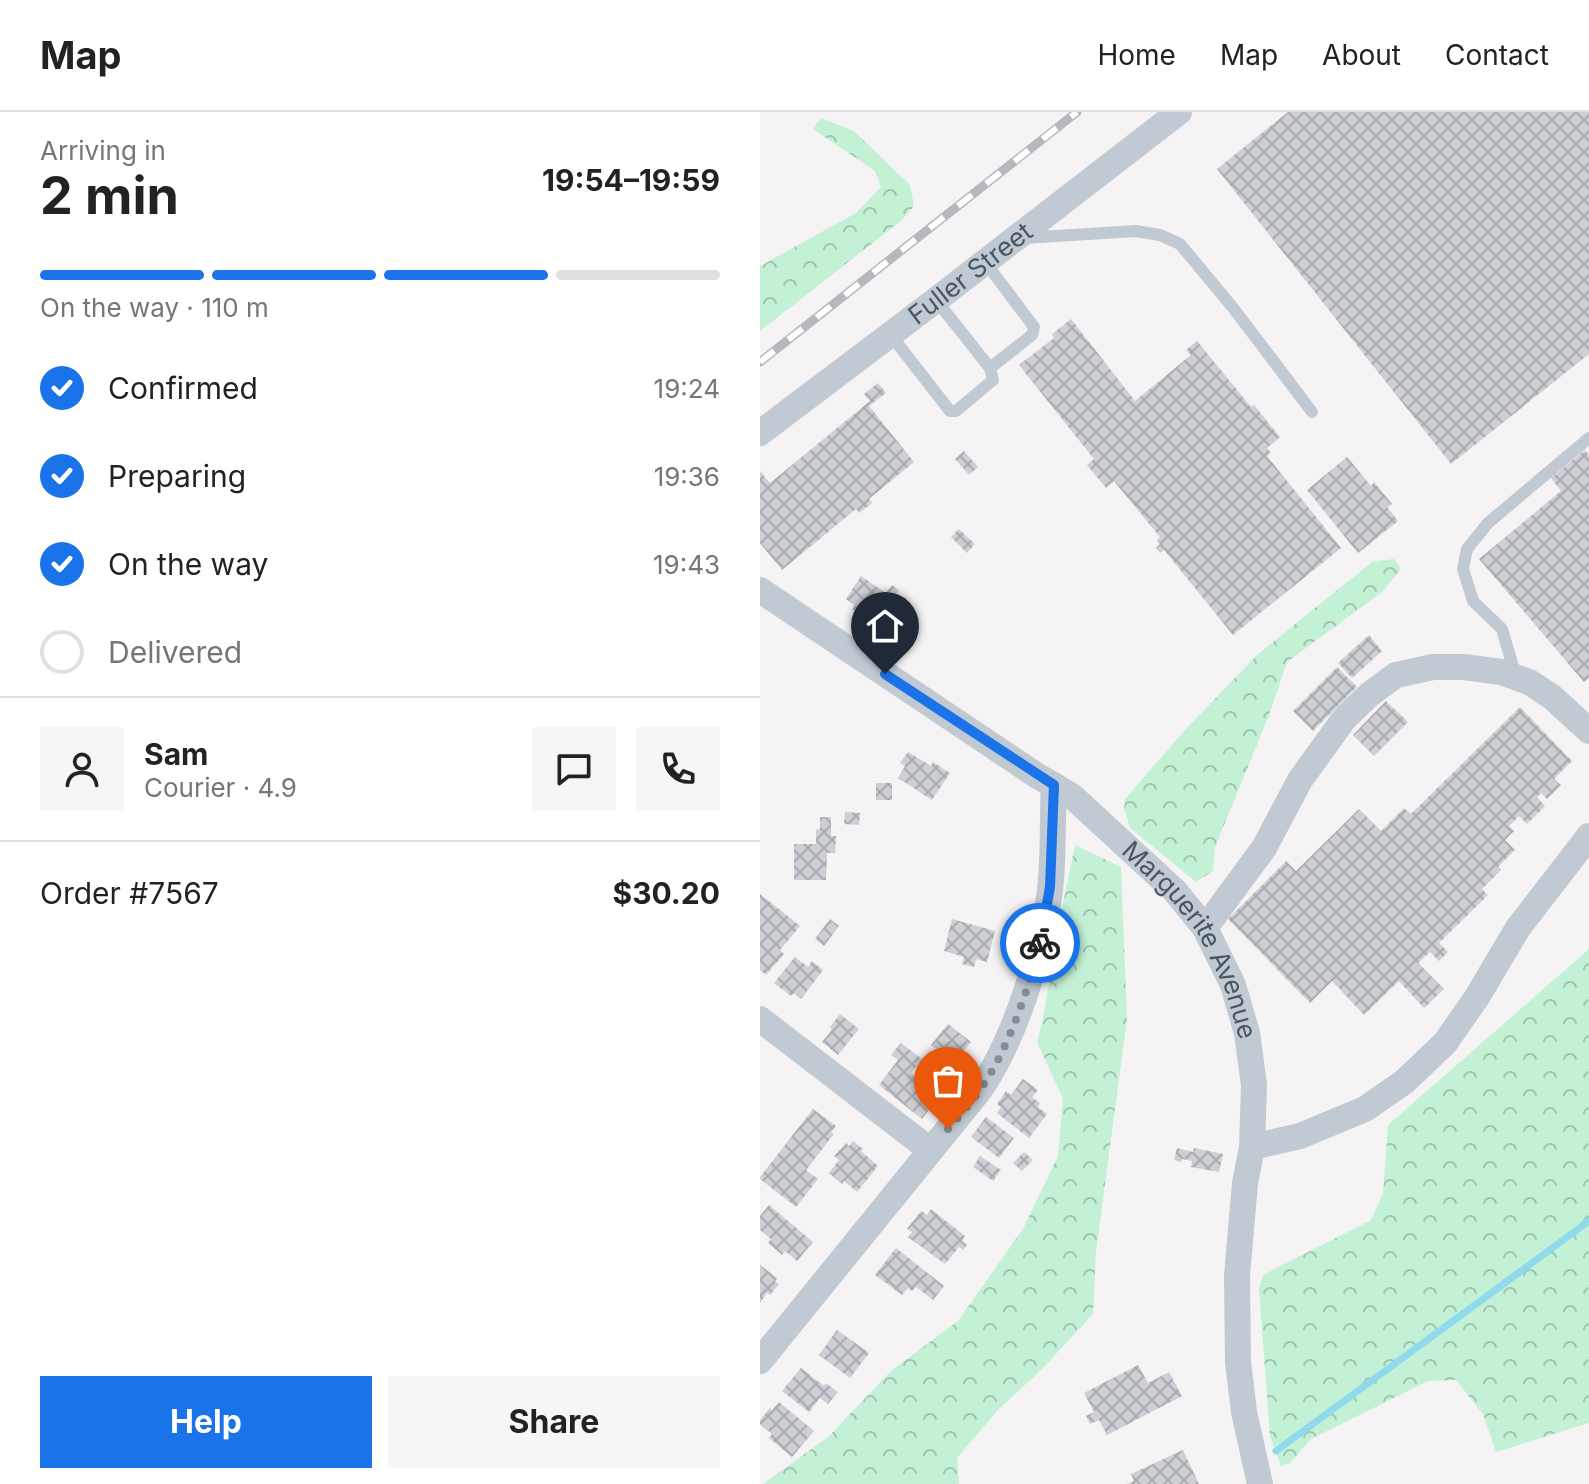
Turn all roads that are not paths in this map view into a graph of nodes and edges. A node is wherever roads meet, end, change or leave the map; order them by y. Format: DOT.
graph roads {
  1 [pos="1179,112"];
  2 [pos="1015,239"];
  3 [pos="985,262"];
  4 [pos="936,300"];
  5 [pos="890,334"];
  6 [pos="990,368"];
  7 [pos="1312,412"];
  8 [pos="760,433"];
  9 [pos="1589,438"];
  10 [pos="760,590"];
  11 [pos="1517,678"];
  12 [pos="1589,731"];
  13 [pos="1054,785"];
  14 [pos="1589,836"];
  15 [pos="1205,928"];
  16 [pos="760,1019"];
  17 [pos="1252,1147"];
  18 [pos="930,1150"];
  19 [pos="764,1348"];
  20 [pos="1260,1484"];
  1 -- 2 [label="street, Fuller Street"];
  2 -- 3 [label="street, Fuller Street"];
  2 -- 7 [label="lane"];
  3 -- 4 [label="street, Fuller Street"];
  3 -- 6 [label="lane"];
  4 -- 5 [label="street, Fuller Street"];
  4 -- 6 [label="lane"];
  5 -- 6 [label="lane"];
  5 -- 8 [label="street, Fuller Street"];
  9 -- 11 [label="lane"];
  10 -- 13 [label="street, Marguerite Avenue"];
  11 -- 12 [label="street"];
  11 -- 15 [label="street"];
  13 -- 15 [label="street, Marguerite Avenue"];
  13 -- 18 [label="street"];
  14 -- 17 [label="street"];
  15 -- 17 [label="street, Marguerite Avenue"];
  16 -- 18 [label="street"];
  17 -- 20 [label="street, Marguerite Avenue"];
  18 -- 19 [label="street"];
}
